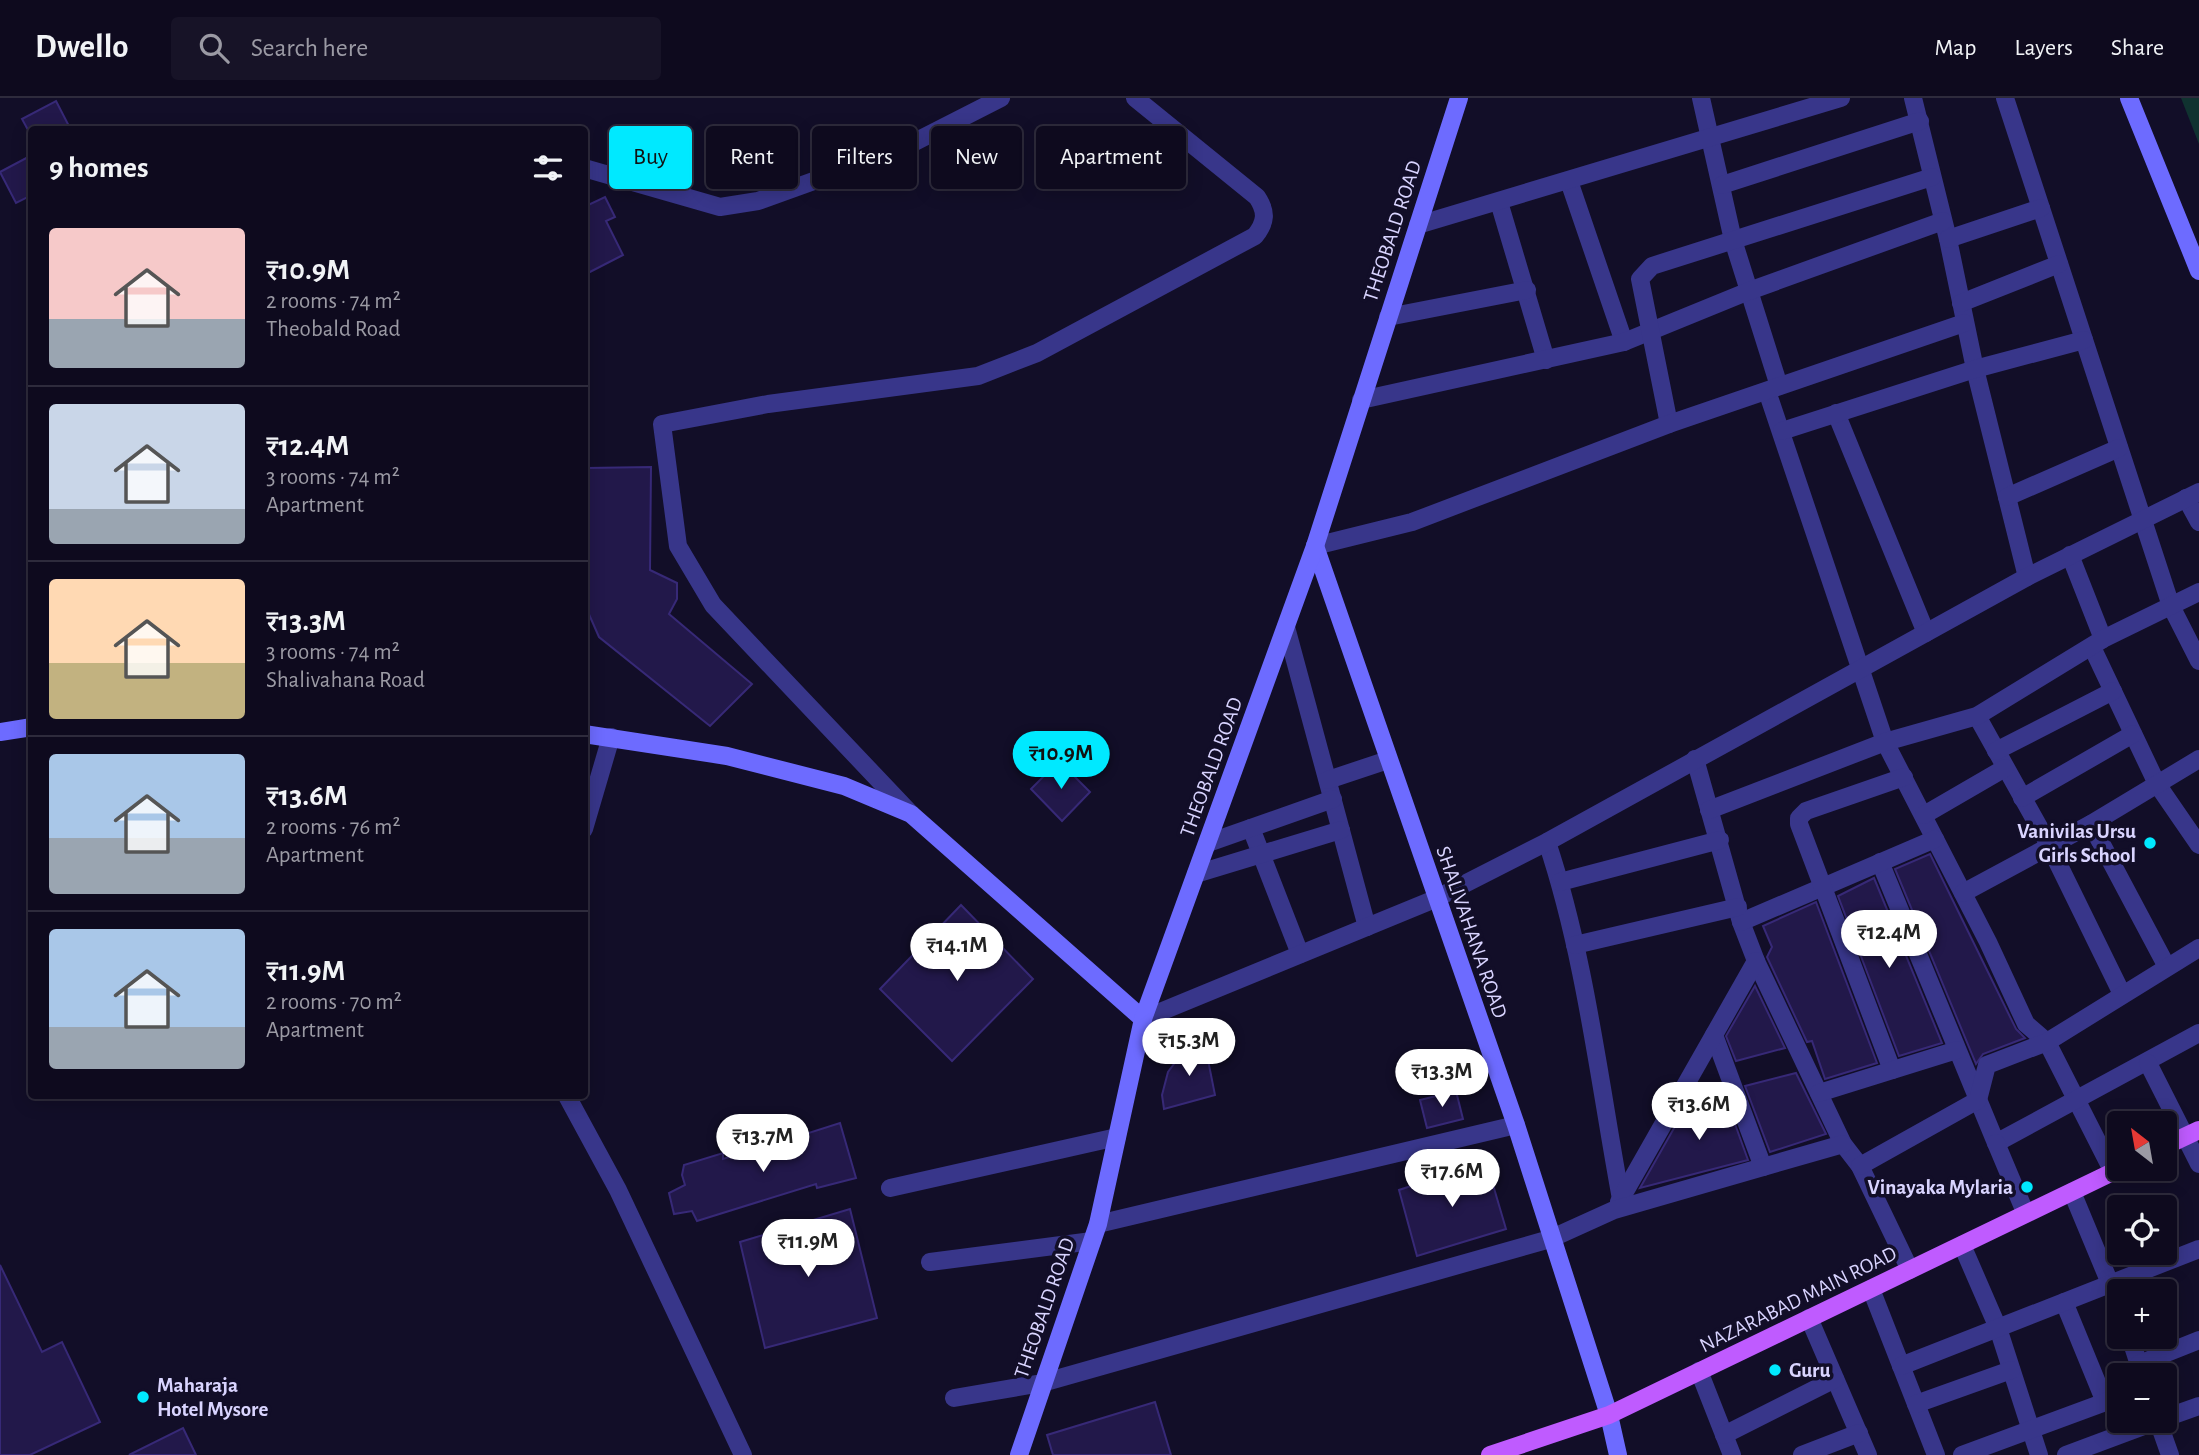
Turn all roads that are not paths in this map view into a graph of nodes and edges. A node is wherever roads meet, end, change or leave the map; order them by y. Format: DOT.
graph roads {
  1 [pos="1001,98"];
  2 [pos="1136,98"];
  3 [pos="1701,98"];
  4 [pos="1841,98"];
  5 [pos="1913,98"];
  6 [pos="2005,98"];
  7 [pos="2129,98"];
  8 [pos="1463,100"];
  9 [pos="1920,121"];
  10 [pos="1712,138"];
  11 [pos="588,170"];
  12 [pos="1932,177"];
  13 [pos="1569,181"];
  14 [pos="1722,185"];
  15 [pos="1499,202"];
  16 [pos="2041,208"];
  17 [pos="1943,221"];
  18 [pos="1418,225"];
  19 [pos="1948,239"];
  20 [pos="1734,240"];
  21 [pos="2059,264"];
  22 [pos="2199,271"];
  23 [pos="1527,290"];
  24 [pos="1749,291"];
  25 [pos="1961,303"];
  26 [pos="1388,317"];
  27 [pos="1964,323"];
  28 [pos="1653,332"];
  29 [pos="2084,340"];
  30 [pos="1624,342"];
  31 [pos="1546,360"];
  32 [pos="1975,369"];
  33 [pos="1773,388"];
  34 [pos="1362,400"];
  35 [pos="1836,413"];
  36 [pos="1669,424"];
  37 [pos="1782,430"];
  38 [pos="2119,448"];
  39 [pos="2193,495"];
  40 [pos="2007,497"];
  41 [pos="2142,519"];
  42 [pos="2199,522"];
  43 [pos="1315,546"];
  44 [pos="2070,555"];
  45 [pos="2027,576"];
  46 [pos="2199,592"];
  47 [pos="2171,606"];
  48 [pos="1286,627"];
  49 [pos="1926,632"];
  50 [pos="2098,643"];
  51 [pos="2199,661"];
  52 [pos="1861,666"];
  53 [pos="2113,691"];
  54 [pos="1977,716"];
  55 [pos="28,728"];
  56 [pos="0,732"];
  57 [pos="588,734"];
  58 [pos="2133,734"];
  59 [pos="611,737"];
  60 [pos="1885,742"];
  61 [pos="1996,751"];
  62 [pos="1695,759"];
  63 [pos="2199,759"];
  64 [pos="1388,760"];
  65 [pos="2005,768"];
  66 [pos="1904,777"];
  67 [pos="1328,780"];
  68 [pos="2157,784"];
  69 [pos="2022,798"];
  70 [pos="1333,799"];
  71 [pos="1709,810"];
  72 [pos="911,814"];
  73 [pos="588,815"];
  74 [pos="1924,816"];
  75 [pos="2091,824"];
  76 [pos="1251,828"];
  77 [pos="1341,830"];
  78 [pos="1935,839"];
  79 [pos="1720,840"];
  80 [pos="1547,842"];
  81 [pos="1208,843"];
  82 [pos="2049,845"];
  83 [pos="2199,845"];
  84 [pos="1261,854"];
  85 [pos="1880,863"];
  86 [pos="1196,874"];
  87 [pos="1560,882"];
  88 [pos="1823,887"];
  89 [pos="1963,893"];
  90 [pos="1435,899"];
  91 [pos="1740,915"];
  92 [pos="1367,927"];
  93 [pos="1575,945"];
  94 [pos="2199,948"];
  95 [pos="1300,954"];
  96 [pos="1756,961"];
  97 [pos="2167,967"];
  98 [pos="2122,994"];
  99 [pos="1143,1019"];
  100 [pos="2199,1033"];
  101 [pos="1714,1035"];
  102 [pos="2047,1042"];
  103 [pos="1957,1050"];
  104 [pos="2148,1063"];
  105 [pos="1892,1070"];
  106 [pos="1819,1093"];
  107 [pos="569,1099"];
  108 [pos="1978,1100"];
  109 [pos="2077,1100"];
  110 [pos="1516,1125"];
  111 [pos="2193,1133"];
  112 [pos="1117,1137"];
  113 [pos="2177,1140"];
  114 [pos="1996,1143"];
  115 [pos="1843,1144"];
  116 [pos="2107,1154"];
  117 [pos="2199,1164"];
  118 [pos="1860,1166"];
  119 [pos="1763,1167"];
  120 [pos="2107,1174"];
  121 [pos="890,1188"];
  122 [pos="2072,1192"];
  123 [pos="1617,1205"];
  124 [pos="2025,1212"];
  125 [pos="1098,1224"];
  126 [pos="1550,1239"];
  127 [pos="1092,1241"];
  128 [pos="1962,1245"];
  129 [pos="2199,1249"];
  130 [pos="930,1262"];
  131 [pos="1910,1270"];
  132 [pos="2110,1279"];
  133 [pos="2124,1279"];
  134 [pos="2107,1286"];
  135 [pos="1871,1289"];
  136 [pos="2064,1302"];
  137 [pos="1809,1318"];
  138 [pos="1998,1328"];
  139 [pos="2199,1340"];
  140 [pos="2155,1363"];
  141 [pos="1901,1366"];
  142 [pos="2011,1370"];
  143 [pos="1699,1371"];
  144 [pos="1835,1379"];
  145 [pos="1042,1383"];
  146 [pos="2107,1390"];
  147 [pos="954,1398"];
  148 [pos="2107,1402"];
  149 [pos="1916,1404"];
  150 [pos="2199,1406"];
  151 [pos="2177,1414"];
  152 [pos="1609,1415"];
  153 [pos="2031,1431"];
  154 [pos="1858,1433"];
  155 [pos="2125,1433"];
  156 [pos="2162,1433"];
  157 [pos="1724,1435"];
  158 [pos="743,1455"];
  159 [pos="1019,1455"];
  160 [pos="1490,1455"];
  161 [pos="1618,1455"];
  162 [pos="1732,1455"];
  163 [pos="1802,1455"];
  164 [pos="1868,1455"];
  165 [pos="1936,1455"];
  166 [pos="1962,1455"];
  167 [pos="2039,1455"];
  168 [pos="2066,1455"];
  169 [pos="2170,1455"];
  1 -- 11 [label="street"];
  2 -- 72 [label="street"];
  3 -- 10 [label="street"];
  4 -- 10 [label="street"];
  5 -- 9 [label="street"];
  6 -- 16 [label="street"];
  7 -- 22 [label="street"];
  8 -- 18 [label="street, THEOBALD ROAD"];
  9 -- 12 [label="street"];
  9 -- 14 [label="street"];
  10 -- 13 [label="street"];
  10 -- 14 [label="street"];
  12 -- 17 [label="street"];
  12 -- 20 [label="street"];
  13 -- 15 [label="street"];
  13 -- 30 [label="street"];
  14 -- 20 [label="street"];
  15 -- 18 [label="street"];
  15 -- 23 [label="street"];
  16 -- 19 [label="street"];
  16 -- 21 [label="street"];
  17 -- 19 [label="street"];
  17 -- 24 [label="street"];
  18 -- 26 [label="street, THEOBALD ROAD"];
  19 -- 25 [label="street"];
  20 -- 24 [label="street"];
  20 -- 28 [label="street"];
  21 -- 25 [label="street"];
  21 -- 29 [label="street"];
  23 -- 26 [label="street"];
  23 -- 31 [label="street"];
  24 -- 28 [label="street"];
  24 -- 33 [label="street"];
  25 -- 27 [label="street"];
  26 -- 34 [label="street, THEOBALD ROAD"];
  27 -- 32 [label="street"];
  27 -- 33 [label="street"];
  28 -- 30 [label="street"];
  28 -- 36 [label="street"];
  29 -- 32 [label="street"];
  29 -- 38 [label="street"];
  30 -- 31 [label="street"];
  31 -- 34 [label="street"];
  32 -- 35 [label="street"];
  32 -- 40 [label="street"];
  33 -- 36 [label="street"];
  33 -- 37 [label="street"];
  34 -- 43 [label="street, THEOBALD ROAD"];
  35 -- 37 [label="street"];
  35 -- 49 [label="street"];
  36 -- 43 [label="street"];
  37 -- 52 [label="street"];
  38 -- 40 [label="street"];
  38 -- 41 [label="street"];
  39 -- 41 [label="street"];
  39 -- 42 [label="street"];
  40 -- 45 [label="street"];
  41 -- 44 [label="street"];
  41 -- 47 [label="street"];
  43 -- 48 [label="street, THEOBALD ROAD"];
  43 -- 64 [label="street, SHALIVAHANA ROAD"];
  44 -- 45 [label="street"];
  44 -- 50 [label="street"];
  45 -- 49 [label="street"];
  46 -- 47 [label="street"];
  47 -- 50 [label="street"];
  47 -- 51 [label="street"];
  48 -- 67 [label="street"];
  48 -- 81 [label="street, THEOBALD ROAD"];
  49 -- 52 [label="street"];
  50 -- 53 [label="street"];
  50 -- 54 [label="street"];
  52 -- 60 [label="street"];
  52 -- 62 [label="street"];
  53 -- 58 [label="street"];
  53 -- 61 [label="street"];
  54 -- 60 [label="street"];
  54 -- 61 [label="street"];
  55 -- 56 [label="street"];
  57 -- 59 [label="street"];
  58 -- 68 [label="street"];
  58 -- 69 [label="street"];
  59 -- 72 [label="street"];
  59 -- 73 [label="street"];
  60 -- 66 [label="street"];
  60 -- 71 [label="street"];
  61 -- 65 [label="street"];
  62 -- 71 [label="street"];
  62 -- 80 [label="street"];
  63 -- 68 [label="street"];
  64 -- 67 [label="street"];
  64 -- 90 [label="street, SHALIVAHANA ROAD"];
  65 -- 69 [label="street"];
  65 -- 74 [label="street"];
  66 -- 74 [label="street"];
  66 -- 88 [label="street"];
  67 -- 70 [label="street"];
  68 -- 75 [label="street"];
  68 -- 83 [label="street"];
  69 -- 82 [label="street"];
  70 -- 76 [label="street"];
  70 -- 77 [label="street"];
  71 -- 79 [label="street"];
  72 -- 99 [label="street"];
  74 -- 78 [label="street"];
  75 -- 82 [label="street"];
  75 -- 97 [label="street"];
  76 -- 81 [label="street"];
  76 -- 84 [label="street"];
  77 -- 84 [label="street"];
  77 -- 92 [label="street"];
  78 -- 85 [label="street"];
  78 -- 89 [label="street"];
  79 -- 87 [label="street"];
  79 -- 91 [label="street"];
  80 -- 87 [label="street"];
  80 -- 90 [label="street"];
  81 -- 86 [label="street, THEOBALD ROAD"];
  82 -- 89 [label="street"];
  82 -- 98 [label="street"];
  84 -- 86 [label="street"];
  84 -- 95 [label="street"];
  85 -- 88 [label="street"];
  85 -- 103 [label="street"];
  86 -- 99 [label="street, THEOBALD ROAD"];
  87 -- 93 [label="street"];
  88 -- 91 [label="street"];
  88 -- 105 [label="street"];
  89 -- 102 [label="street"];
  90 -- 92 [label="street"];
  90 -- 110 [label="street, SHALIVAHANA ROAD"];
  91 -- 93 [label="street"];
  91 -- 96 [label="street"];
  92 -- 95 [label="street"];
  93 -- 123 [label="street"];
  94 -- 97 [label="street"];
  95 -- 99 [label="street"];
  96 -- 101 [label="street"];
  96 -- 106 [label="street"];
  97 -- 98 [label="street"];
  98 -- 102 [label="street"];
  99 -- 112 [label="street, THEOBALD ROAD"];
  100 -- 104 [label="street"];
  101 -- 119 [label="street"];
  101 -- 123 [label="street"];
  102 -- 108 [label="street"];
  102 -- 109 [label="street"];
  103 -- 105 [label="street"];
  103 -- 108 [label="street"];
  104 -- 109 [label="street"];
  104 -- 111 [label="street"];
  105 -- 106 [label="street"];
  106 -- 115 [label="street"];
  107 -- 158 [label="street"];
  108 -- 114 [label="street"];
  108 -- 118 [label="street"];
  109 -- 114 [label="street"];
  109 -- 116 [label="street"];
  110 -- 125 [label="street"];
  110 -- 126 [label="street, SHALIVAHANA ROAD"];
  111 -- 113 [label="main road"];
  111 -- 117 [label="street"];
  112 -- 121 [label="street"];
  112 -- 125 [label="street, THEOBALD ROAD"];
  114 -- 124 [label="street"];
  115 -- 118 [label="street"];
  115 -- 119 [label="street"];
  118 -- 131 [label="street"];
  119 -- 123 [label="street"];
  120 -- 122 [label="main road, NAZARABAD MAIN ROAD"];
  122 -- 124 [label="main road, NAZARABAD MAIN ROAD"];
  122 -- 132 [label="street"];
  123 -- 126 [label="street"];
  124 -- 128 [label="main road, NAZARABAD MAIN ROAD"];
  125 -- 127 [label="street, THEOBALD ROAD"];
  126 -- 145 [label="street"];
  126 -- 152 [label="street, SHALIVAHANA ROAD"];
  127 -- 130 [label="street"];
  127 -- 145 [label="street, THEOBALD ROAD"];
  128 -- 131 [label="main road, NAZARABAD MAIN ROAD"];
  128 -- 138 [label="street"];
  129 -- 133 [label="street"];
  131 -- 135 [label="main road, NAZARABAD MAIN ROAD"];
  134 -- 136 [label="street"];
  135 -- 137 [label="main road, NAZARABAD MAIN ROAD"];
  135 -- 141 [label="street"];
  136 -- 138 [label="street"];
  136 -- 146 [label="street"];
  137 -- 143 [label="main road, NAZARABAD MAIN ROAD"];
  137 -- 144 [label="street"];
  138 -- 141 [label="street"];
  138 -- 142 [label="street"];
  139 -- 140 [label="street"];
  141 -- 149 [label="street"];
  142 -- 149 [label="street"];
  142 -- 153 [label="street"];
  143 -- 152 [label="main road, NAZARABAD MAIN ROAD"];
  143 -- 157 [label="street"];
  144 -- 154 [label="street"];
  144 -- 157 [label="street"];
  145 -- 147 [label="street"];
  145 -- 159 [label="street, THEOBALD ROAD"];
  148 -- 153 [label="street"];
  149 -- 165 [label="street"];
  150 -- 151 [label="street"];
  152 -- 160 [label="main road, NAZARABAD MAIN ROAD"];
  152 -- 161 [label="street, SHALIVAHANA ROAD"];
  153 -- 166 [label="street"];
  153 -- 167 [label="street"];
  154 -- 163 [label="street"];
  154 -- 164 [label="street"];
  155 -- 168 [label="street"];
  156 -- 169 [label="street"];
  157 -- 162 [label="street"];
}
